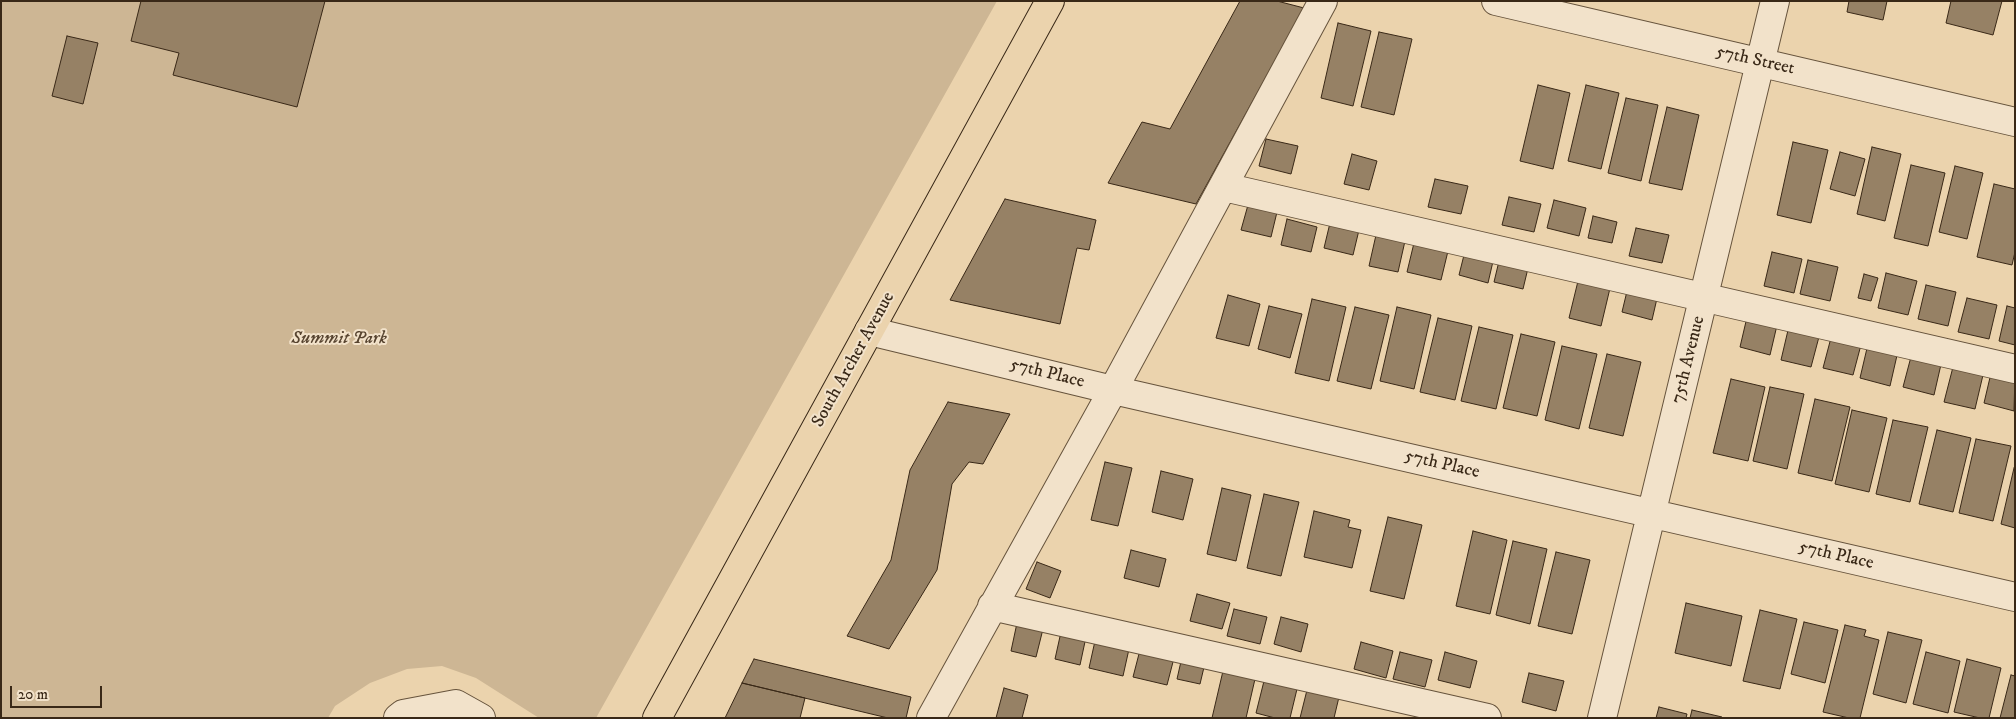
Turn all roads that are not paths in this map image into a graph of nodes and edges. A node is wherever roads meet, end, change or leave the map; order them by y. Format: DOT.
graph roads {
  1 [pos="1050,1"];
  2 [pos="1323,1"];
  3 [pos="1496,1"];
  4 [pos="1775,1"];
  5 [pos="1761,62"];
  6 [pos="2015,122"];
  7 [pos="1224,187"];
  8 [pos="1704,298"];
  9 [pos="869,331"];
  10 [pos="2015,369"];
  11 [pos="1113,390"];
  12 [pos="1652,513"];
  13 [pos="2015,597"];
  14 [pos="992,606"];
  15 [pos="398,718"];
  16 [pos="482,718"];
  17 [pos="658,718"];
  18 [pos="931,718"];
  19 [pos="1487,718"];
  20 [pos="1602,718"];
  1 -- 9 [label="main road, South Archer Avenue"];
  2 -- 7 [label="street"];
  3 -- 5 [label="street, 57th Street"];
  4 -- 5 [label="street, 75th Avenue"];
  5 -- 6 [label="street, 57th Street"];
  5 -- 8 [label="street, 75th Avenue"];
  7 -- 8 [label="street"];
  7 -- 11 [label="street"];
  8 -- 10 [label="street"];
  8 -- 12 [label="street, 75th Avenue"];
  9 -- 11 [label="street, 57th Place"];
  9 -- 17 [label="main road, South Archer Avenue"];
  11 -- 12 [label="street, 57th Place"];
  11 -- 14 [label="street"];
  12 -- 13 [label="street, 57th Place"];
  12 -- 20 [label="street, 75th Avenue"];
  14 -- 18 [label="street"];
  14 -- 19 [label="street"];
  15 -- 16 [label="street"];
}
